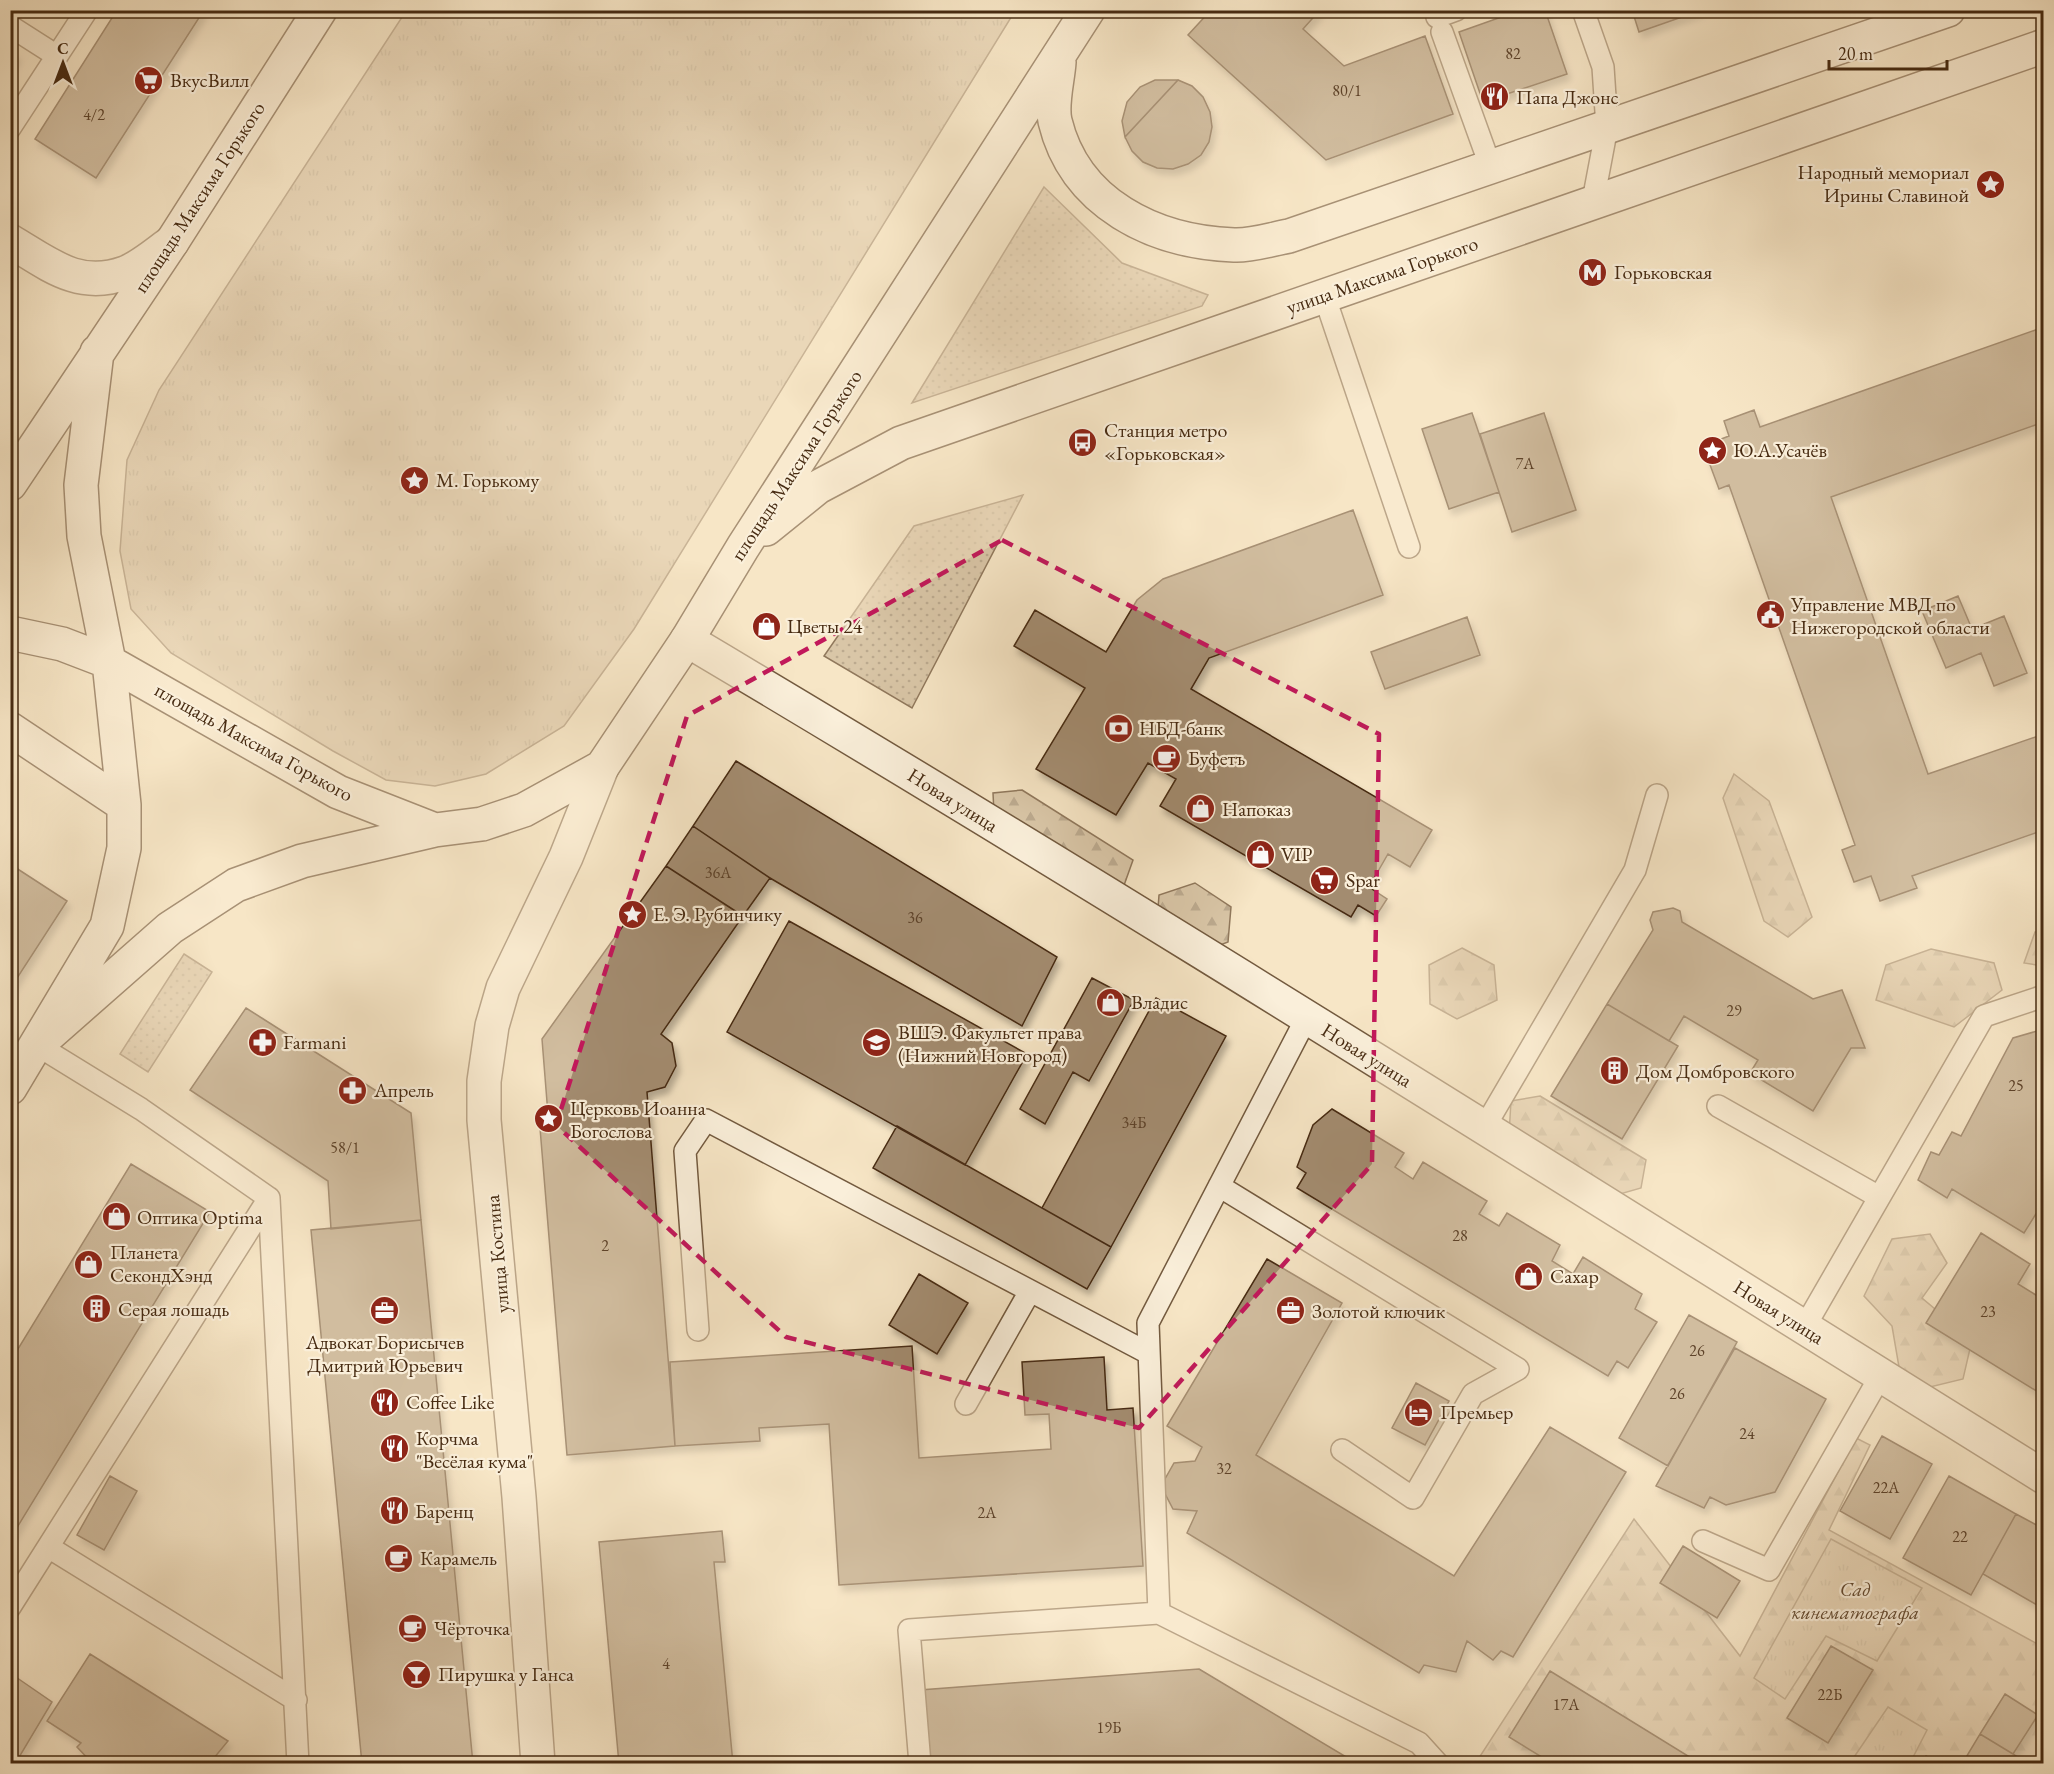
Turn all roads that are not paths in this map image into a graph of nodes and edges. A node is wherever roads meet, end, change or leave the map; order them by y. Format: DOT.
graph roads {
  1 [pos="87,10"];
  2 [pos="320,10"];
  3 [pos="1088,10"];
  4 [pos="1583,10"];
  5 [pos="1948,10"];
  6 [pos="1445,20"];
  7 [pos="10,26"];
  8 [pos="2043,46"];
  9 [pos="57,56"];
  10 [pos="1060,57"];
  11 [pos="1607,127"];
  12 [pos="10,128"];
  13 [pos="1491,168"];
  14 [pos="1593,201"];
  15 [pos="10,241"];
  16 [pos="172,242"];
  17 [pos="1324,295"];
  18 [pos="97,352"];
  19 [pos="10,484"];
  20 [pos="743,547"];
  21 [pos="1409,547"];
  22 [pos="10,633"];
  23 [pos="687,640"];
  24 [pos="109,662"];
  25 [pos="10,729"];
  26 [pos="602,767"];
  27 [pos="1657,795"];
  28 [pos="124,805"];
  29 [pos="435,830"];
  30 [pos="2043,996"];
  31 [pos="1306,1017"];
  32 [pos="37,1045"];
  33 [pos="10,1088"];
  34 [pos="1718,1106"];
  35 [pos="1484,1128"];
  36 [pos="1219,1186"];
  37 [pos="1880,1197"];
  38 [pos="269,1198"];
  39 [pos="1030,1291"];
  40 [pos="1804,1328"];
  41 [pos="698,1330"];
  42 [pos="1148,1353"];
  43 [pos="1881,1375"];
  44 [pos="966,1404"];
  45 [pos="1342,1450"];
  46 [pos="2043,1477"];
  47 [pos="1703,1540"];
  48 [pos="50,1548"];
  49 [pos="10,1607"];
  50 [pos="1159,1613"];
  51 [pos="296,1700"];
  52 [pos="298,1764"];
  53 [pos="538,1764"];
  54 [pos="920,1764"];
  55 [pos="1438,1764"];
  1 -- 9 [label="lane"];
  2 -- 16 [label="main road, площадь Максима Горького"];
  3 -- 10 [label="main road, площадь Максима Горького"];
  4 -- 11 [label="lane"];
  5 -- 11 [label="main road"];
  6 -- 13 [label="lane"];
  7 -- 9 [label="lane"];
  8 -- 14 [label="main road, улица Максима Горького"];
  9 -- 12 [label="lane"];
  10 -- 13 [label="main road"];
  10 -- 20 [label="main road, площадь Максима Горького"];
  11 -- 13 [label="main road"];
  11 -- 14 [label="lane"];
  14 -- 17 [label="main road, улица Максима Горького"];
  15 -- 16 [label="main road"];
  16 -- 18 [label="main road, площадь Максима Горького"];
  17 -- 20 [label="main road, улица Максима Горького"];
  17 -- 21 [label="lane"];
  18 -- 19 [label="main road, площадь Максима Горького"];
  18 -- 24 [label="main road, площадь Максима Горького"];
  20 -- 23 [label="main road, площадь Максима Горького"];
  22 -- 24 [label="main road, площадь Максима Горького"];
  23 -- 26 [label="main road, площадь Максима Горького"];
  23 -- 31 [label="main road, Новая улица"];
  24 -- 28 [label="main road, площадь Максима Горького"];
  24 -- 29 [label="main road, площадь Максима Горького"];
  25 -- 28 [label="main road"];
  26 -- 29 [label="main road, площадь Максима Горького"];
  26 -- 53 [label="main road, улица Костина"];
  27 -- 35 [label="lane"];
  28 -- 32 [label="main road, площадь Максима Горького"];
  29 -- 32 [label="main road, площадь Максима Горького"];
  30 -- 37 [label="lane"];
  31 -- 35 [label="main road, Новая улица"];
  31 -- 36 [label="lane"];
  32 -- 33 [label="main road"];
  32 -- 38 [label="lane"];
  34 -- 37 [label="lane"];
  35 -- 40 [label="main road, Новая улица"];
  36 -- 42 [label="lane"];
  36 -- 45 [label="lane"];
  37 -- 40 [label="lane"];
  38 -- 48 [label="lane"];
  38 -- 51 [label="lane"];
  39 -- 41 [label="lane"];
  39 -- 42 [label="lane"];
  39 -- 44 [label="lane"];
  40 -- 43 [label="main road, Новая улица"];
  42 -- 50 [label="lane"];
  43 -- 46 [label="main road, Новая улица"];
  43 -- 47 [label="lane"];
  48 -- 49 [label="lane"];
  48 -- 51 [label="lane"];
  50 -- 54 [label="lane"];
  50 -- 55 [label="lane"];
  51 -- 52 [label="lane"];
}
